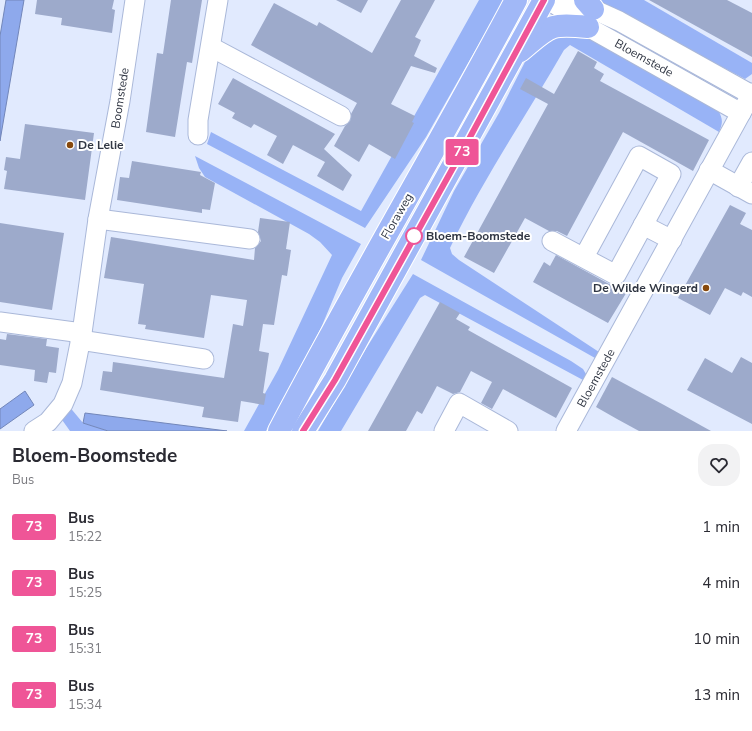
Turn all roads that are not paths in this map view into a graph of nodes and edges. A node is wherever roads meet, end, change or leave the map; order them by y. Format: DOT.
graph roads {
  1 [pos="135,0"];
  2 [pos="218,0"];
  3 [pos="516,0"];
  4 [pos="544,0"];
  5 [pos="549,0"];
  6 [pos="573,0"];
  7 [pos="589,12"];
  8 [pos="211,47"];
  9 [pos="512,58"];
  10 [pos="752,94"];
  11 [pos="741,113"];
  12 [pos="341,116"];
  13 [pos="198,135"];
  14 [pos="752,162"];
  15 [pos="709,170"];
  16 [pos="745,190"];
  17 [pos="98,219"];
  18 [pos="643,225"];
  19 [pos="250,239"];
  20 [pos="672,240"];
  21 [pos="552,241"];
  22 [pos="584,257"];
  23 [pos="0,322"];
  24 [pos="81,336"];
  25 [pos="204,359"];
  26 [pos="35,431"];
  27 [pos="279,431"];
  28 [pos="303,431"];
  29 [pos="444,431"];
  30 [pos="508,431"];
  31 [pos="566,431"];
  1 -- 17 [label="street, Boomstede"];
  2 -- 8 [label="street"];
  3 -- 27 [label="main road, Floraweg"];
  4 -- 9 [label="main road, Floraweg"];
  5 -- 7 [label="street, Bloemstede"];
  6 -- 7 [label="street, Bloemstede"];
  7 -- 9 [label="main road"];
  7 -- 10 [label="street, Bloemstede"];
  7 -- 11 [label="street, Bloemstede"];
  8 -- 12 [label="street"];
  8 -- 13 [label="street"];
  9 -- 28 [label="main road, Floraweg"];
  10 -- 11 [label="street, Bloemstede"];
  11 -- 15 [label="street, Bloemstede"];
  14 -- 16 [label="street"];
  15 -- 16 [label="street"];
  15 -- 20 [label="street, Bloemstede"];
  17 -- 19 [label="street"];
  17 -- 24 [label="street, Boomstede"];
  18 -- 20 [label="street"];
  18 -- 22 [label="street"];
  18 -- 22 [label="street"];
  20 -- 31 [label="street, Bloemstede"];
  21 -- 22 [label="street"];
  23 -- 24 [label="street"];
  24 -- 25 [label="street"];
  24 -- 26 [label="street, Boomstede"];
  29 -- 30 [label="street"];
}
